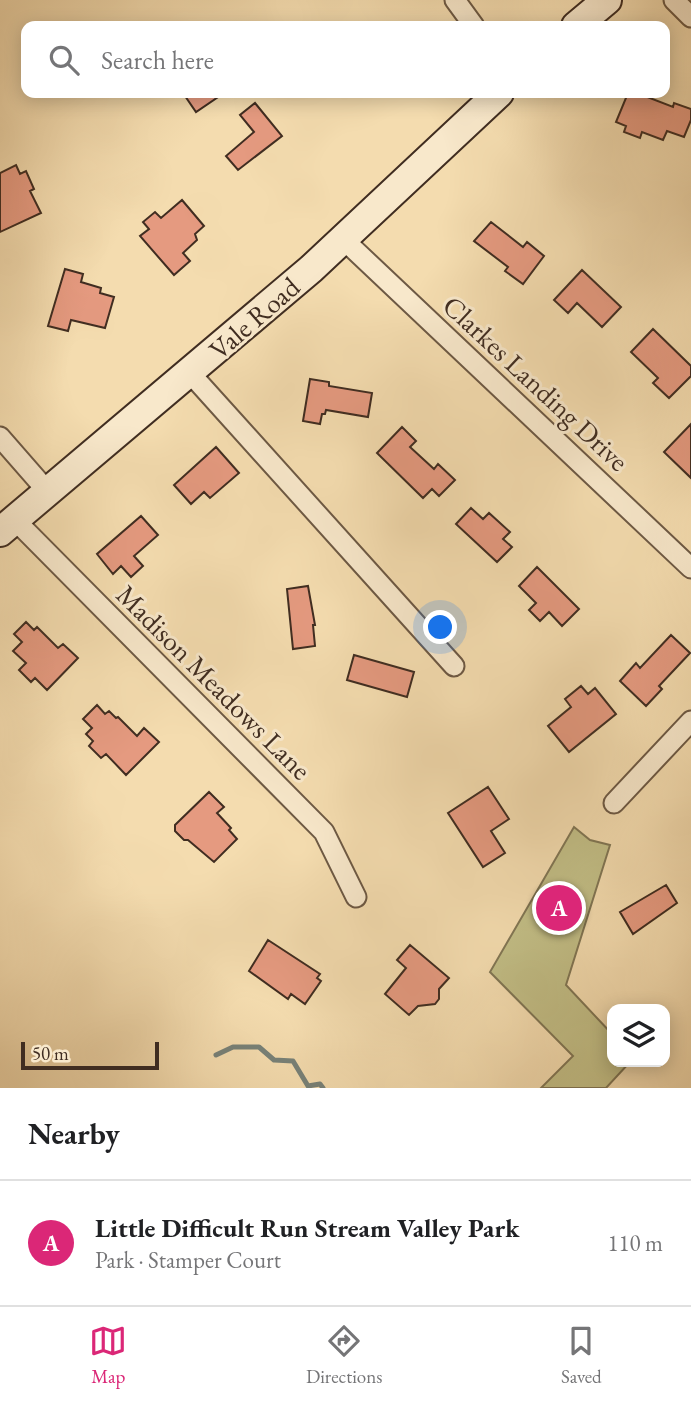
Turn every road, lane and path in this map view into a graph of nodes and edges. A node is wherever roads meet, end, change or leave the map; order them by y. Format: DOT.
graph roads {
  1 [pos="455,0"];
  2 [pos="607,0"];
  3 [pos="674,0"];
  4 [pos="691,16"];
  5 [pos="470,21"];
  6 [pos="582,21"];
  7 [pos="494,98"];
  8 [pos="342,239"];
  9 [pos="190,373"];
  10 [pos="0,437"];
  11 [pos="48,492"];
  12 [pos="7,526"];
  13 [pos="691,568"];
  14 [pos="454,666"];
  15 [pos="691,721"];
  16 [pos="614,803"];
  17 [pos="356,897"];
  1 -- 5 [label="street"];
  2 -- 6 [label="main road"];
  3 -- 4 [label="street"];
  7 -- 8 [label="main road, Vale Road"];
  8 -- 9 [label="main road, Vale Road"];
  8 -- 13 [label="street, Clarkes Landing Drive"];
  9 -- 11 [label="main road, Vale Road"];
  9 -- 14 [label="street"];
  10 -- 11 [label="street"];
  11 -- 12 [label="main road, Vale Road"];
  12 -- 17 [label="street, Madison Meadows Lane"];
  15 -- 16 [label="street"];
}
